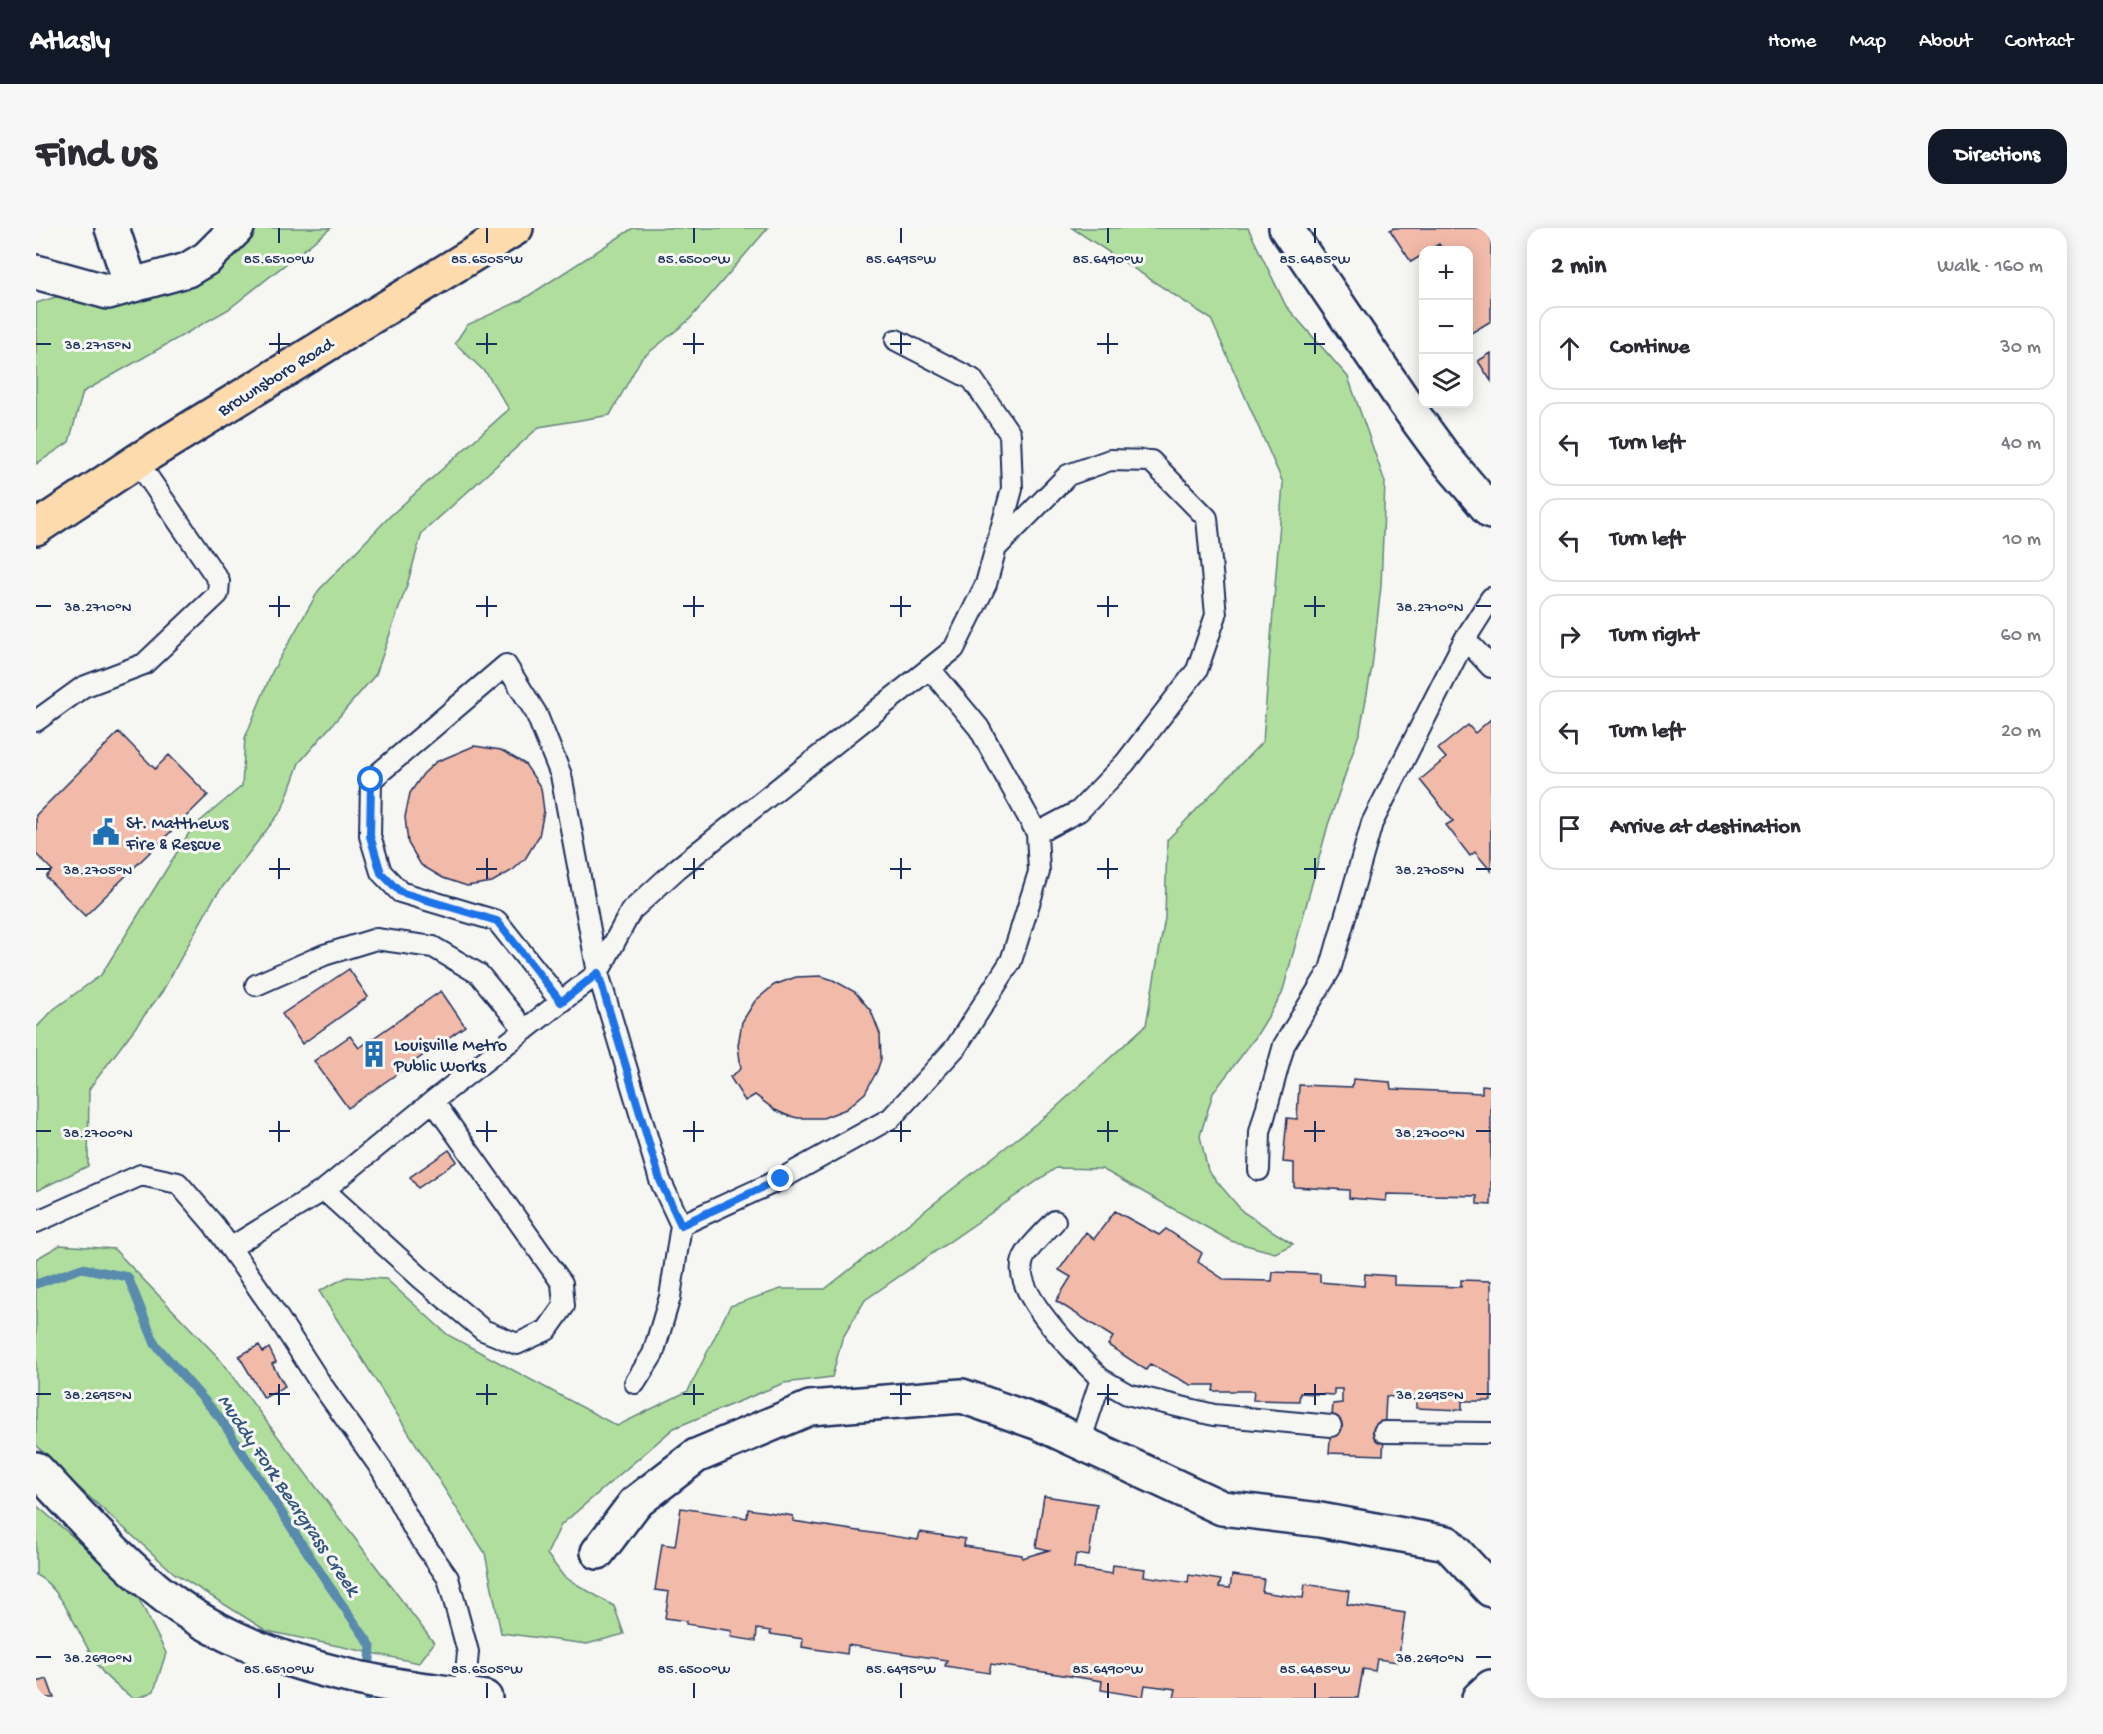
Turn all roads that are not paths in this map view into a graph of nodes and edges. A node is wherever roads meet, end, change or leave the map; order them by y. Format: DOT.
graph roads {
  1 [pos="112,228"];
  2 [pos="237,228"];
  3 [pos="516,228"];
  4 [pos="1286,228"];
  5 [pos="36,272"];
  6 [pos="131,285"];
  7 [pos="897,340"];
  8 [pos="137,461"];
  9 [pos="1491,512"];
  10 [pos="36,528"];
  11 [pos="995,549"];
  12 [pos="1491,598"];
  13 [pos="1465,639"];
  14 [pos="1491,667"];
  15 [pos="930,669"];
  16 [pos="36,721"];
  17 [pos="1037,833"];
  18 [pos="598,973"];
  19 [pos="256,985"];
  20 [pos="561,1002"];
  21 [pos="525,1030"];
  22 [pos="433,1101"];
  23 [pos="1259,1170"];
  24 [pos="324,1190"];
  25 [pos="1055,1221"];
  26 [pos="36,1222"];
  27 [pos="681,1225"];
  28 [pos="230,1248"];
  29 [pos="1101,1379"];
  30 [pos="635,1383"];
  31 [pos="1331,1426"];
  32 [pos="1384,1432"];
  33 [pos="1491,1433"];
  34 [pos="1080,1442"];
  35 [pos="36,1469"];
  36 [pos="597,1552"];
  37 [pos="1491,1589"];
  38 [pos="1491,1687"];
  39 [pos="475,1696"];
  40 [pos="1479,1698"];
  1 -- 6 [label="street"];
  2 -- 6 [label="street"];
  3 -- 8 [label="main road, Brownsboro Road"];
  4 -- 9 [label="street"];
  5 -- 6 [label="street"];
  7 -- 11 [label="lane"];
  8 -- 10 [label="main road, Brownsboro Road"];
  8 -- 16 [label="lane"];
  11 -- 15 [label="lane"];
  11 -- 17 [label="lane"];
  12 -- 13 [label="lane"];
  13 -- 14 [label="lane"];
  13 -- 23 [label="lane"];
  15 -- 17 [label="lane"];
  15 -- 18 [label="lane"];
  17 -- 27 [label="lane"];
  18 -- 20 [label="lane"];
  18 -- 20 [label="lane"];
  18 -- 27 [label="lane"];
  19 -- 21 [label="lane"];
  20 -- 21 [label="lane"];
  21 -- 22 [label="lane"];
  22 -- 24 [label="lane"];
  22 -- 24 [label="lane"];
  24 -- 28 [label="lane"];
  25 -- 29 [label="lane"];
  26 -- 28 [label="lane"];
  27 -- 30 [label="lane"];
  28 -- 39 [label="lane"];
  29 -- 31 [label="lane"];
  29 -- 34 [label="lane"];
  32 -- 33 [label="lane"];
  34 -- 36 [label="street"];
  34 -- 37 [label="street"];
  35 -- 39 [label="street"];
  38 -- 40 [label="street"];
}
